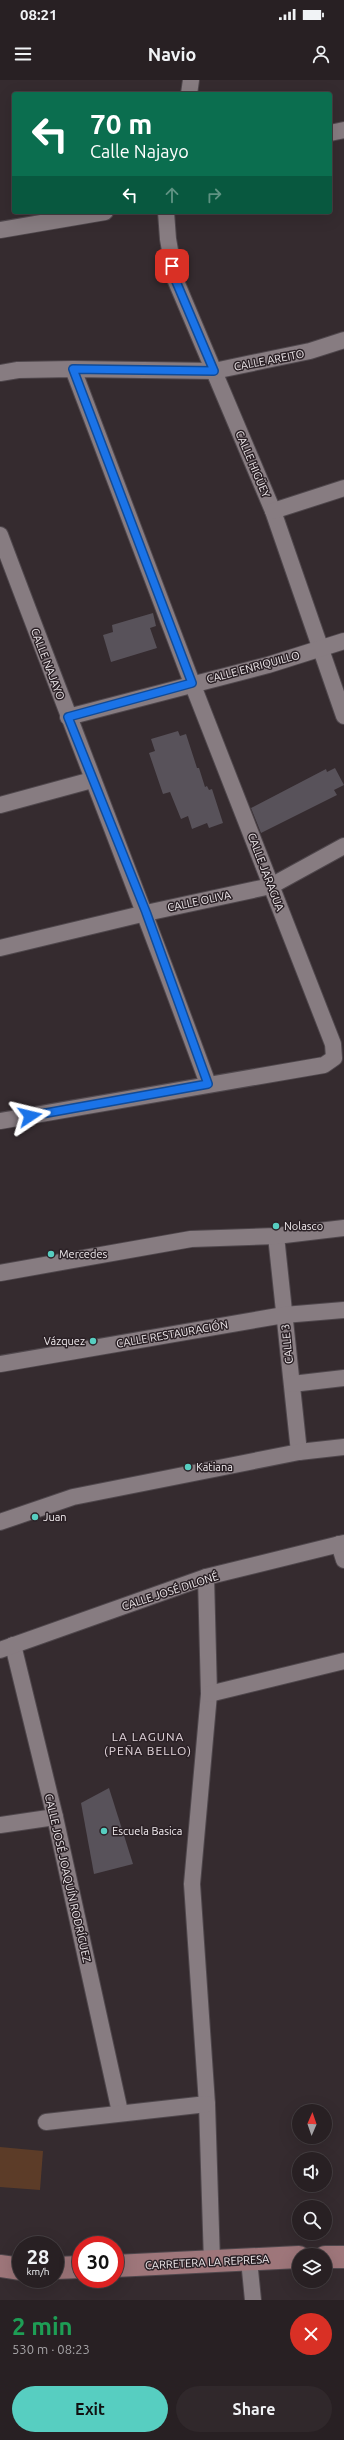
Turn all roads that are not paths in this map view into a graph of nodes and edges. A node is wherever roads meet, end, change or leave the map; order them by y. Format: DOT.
graph roads {
  1 [pos="191,80"];
  2 [pos="189,92"];
  3 [pos="344,130"];
  4 [pos="332,133"];
  5 [pos="93,214"];
  6 [pos="166,214"];
  7 [pos="0,230"];
  8 [pos="344,340"];
  9 [pos="73,369"];
  10 [pos="214,371"];
  11 [pos="0,373"];
  12 [pos="344,488"];
  13 [pos="273,511"];
  14 [pos="0,536"];
  15 [pos="344,641"];
  16 [pos="322,649"];
  17 [pos="192,683"];
  18 [pos="344,716"];
  19 [pos="68,717"];
  20 [pos="92,780"];
  21 [pos="0,805"];
  22 [pos="344,846"];
  23 [pos="271,886"];
  24 [pos="146,912"];
  25 [pos="0,948"];
  26 [pos="208,1084"];
  27 [pos="0,1121"];
  28 [pos="344,1228"];
  29 [pos="276,1236"];
  30 [pos="0,1273"];
  31 [pos="344,1310"];
  32 [pos="284,1315"];
  33 [pos="0,1364"];
  34 [pos="344,1378"];
  35 [pos="292,1384"];
  36 [pos="344,1447"];
  37 [pos="299,1452"];
  38 [pos="0,1522"];
  39 [pos="342,1544"];
  40 [pos="344,1560"];
  41 [pos="206,1578"];
  42 [pos="6,1647"];
  43 [pos="344,1661"];
  44 [pos="209,1694"];
  45 [pos="54,1817"];
  46 [pos="0,1825"];
  47 [pos="207,2104"];
  48 [pos="120,2112"];
  49 [pos="46,2122"];
  50 [pos="292,2257"];
  51 [pos="332,2257"];
  52 [pos="344,2257"];
  53 [pos="249,2260"];
  54 [pos="212,2262"];
  55 [pos="0,2266"];
  56 [pos="124,2266"];
  57 [pos="12,2268"];
  58 [pos="253,2300"];
  1 -- 2 [label="street"];
  3 -- 4 [label="street"];
  5 -- 7 [label="street"];
  6 -- 10 [label="street, CALLE HIGÜEY"];
  8 -- 10 [label="street, CALLE AREITO"];
  9 -- 10 [label="street, CALLE AREITO"];
  9 -- 11 [label="street, CALLE AREITO"];
  9 -- 17 [label="street, CALLE JARAGUA"];
  10 -- 13 [label="street, CALLE HIGÜEY"];
  12 -- 13 [label="street"];
  13 -- 16 [label="street, CALLE HIGÜEY"];
  14 -- 19 [label="street, CALLE NAJAYO"];
  15 -- 16 [label="street, CALLE ENRIQUILLO"];
  16 -- 17 [label="street, CALLE ENRIQUILLO"];
  16 -- 18 [label="street, CALLE HIGÜEY"];
  17 -- 19 [label="street, CALLE ENRIQUILLO"];
  17 -- 23 [label="street, CALLE JARAGUA"];
  19 -- 20 [label="street, CALLE NAJAYO"];
  20 -- 21 [label="street"];
  20 -- 24 [label="street, CALLE NAJAYO"];
  22 -- 23 [label="street, CALLE OLIVA"];
  23 -- 24 [label="street, CALLE OLIVA"];
  23 -- 26 [label="street, CALLE JARAGUA"];
  24 -- 25 [label="street, CALLE OLIVA"];
  24 -- 26 [label="street, CALLE NAJAYO"];
  26 -- 27 [label="street, CALLE JARAGUA"];
  28 -- 29 [label="street"];
  29 -- 30 [label="street"];
  29 -- 32 [label="street, CALLE 3"];
  31 -- 32 [label="street, CALLE RESTAURACIÓN"];
  32 -- 33 [label="street, CALLE RESTAURACIÓN"];
  32 -- 35 [label="street, CALLE 3"];
  34 -- 35 [label="street"];
  35 -- 37 [label="street, CALLE 3"];
  36 -- 37 [label="street"];
  37 -- 38 [label="street"];
  39 -- 40 [label="street"];
  39 -- 41 [label="street, CALLE JOSÉ DILONÉ"];
  41 -- 42 [label="street, CALLE JOSÉ DILONÉ"];
  41 -- 44 [label="street"];
  42 -- 45 [label="street, CALLE JOSÉ JOAQUÍN RODRÍGUEZ"];
  43 -- 44 [label="street"];
  44 -- 47 [label="street"];
  45 -- 46 [label="street"];
  45 -- 48 [label="street, CALLE JOSÉ JOAQUÍN RODRÍGUEZ"];
  47 -- 48 [label="street"];
  47 -- 54 [label="street"];
  48 -- 49 [label="street"];
  50 -- 53 [label="street, CARRETERA LA REPRESA"];
  51 -- 52 [label="street"];
  53 -- 54 [label="street, CARRETERA LA REPRESA"];
  53 -- 58 [label="street"];
  54 -- 56 [label="street, CARRETERA LA REPRESA"];
  55 -- 57 [label="street"];
}
